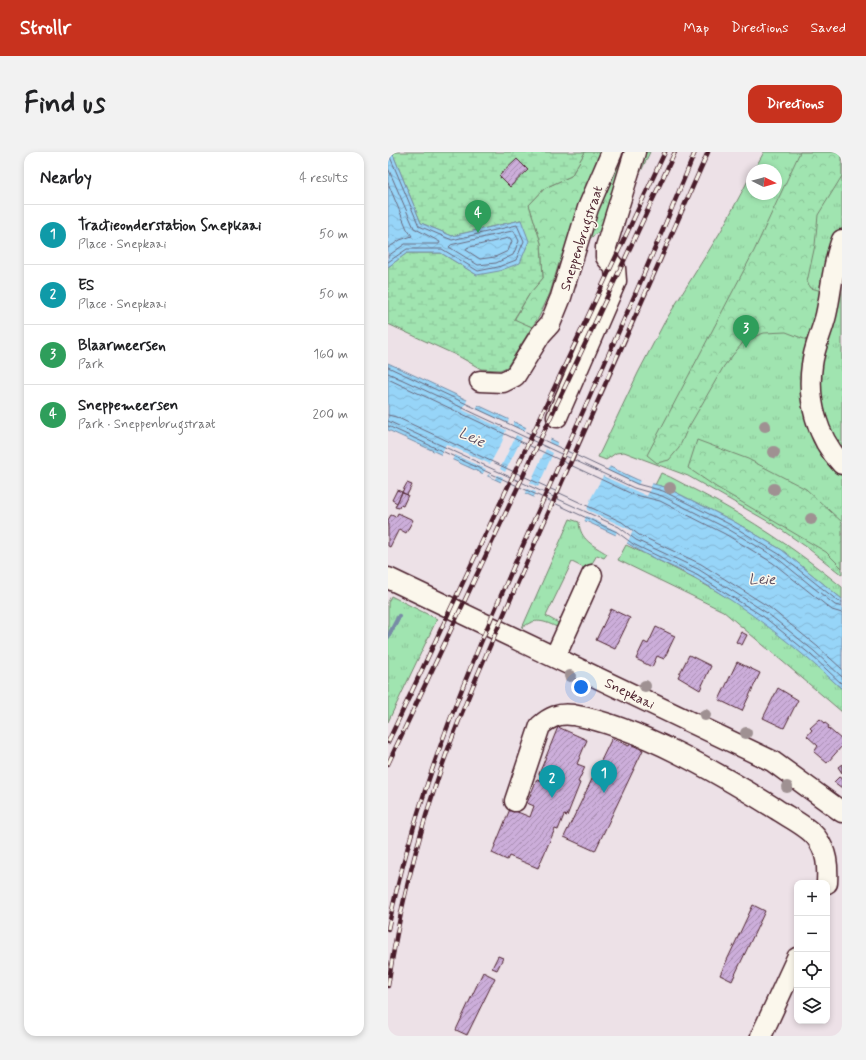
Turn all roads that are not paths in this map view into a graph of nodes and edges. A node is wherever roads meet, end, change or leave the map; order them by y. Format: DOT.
graph roads {
  1 [pos="612,152"];
  2 [pos="635,152"];
  3 [pos="842,240"];
  4 [pos="480,381"];
  5 [pos="557,417"];
  6 [pos="842,464"];
  7 [pos="592,575"];
  8 [pos="388,578"];
  9 [pos="555,657"];
  10 [pos="515,801"];
  11 [pos="842,812"];
  12 [pos="827,880"];
  13 [pos="794,964"];
  14 [pos="761,1036"];
  1 -- 4 [label="street, Sneppenbrugstraat"];
  2 -- 5 [label="street"];
  3 -- 6 [label="street"];
  7 -- 9 [label="street"];
  8 -- 9 [label="street, Snepkaai"];
  9 -- 11 [label="street, Snepkaai"];
  10 -- 12 [label="street"];
  13 -- 14 [label="street"];
}
